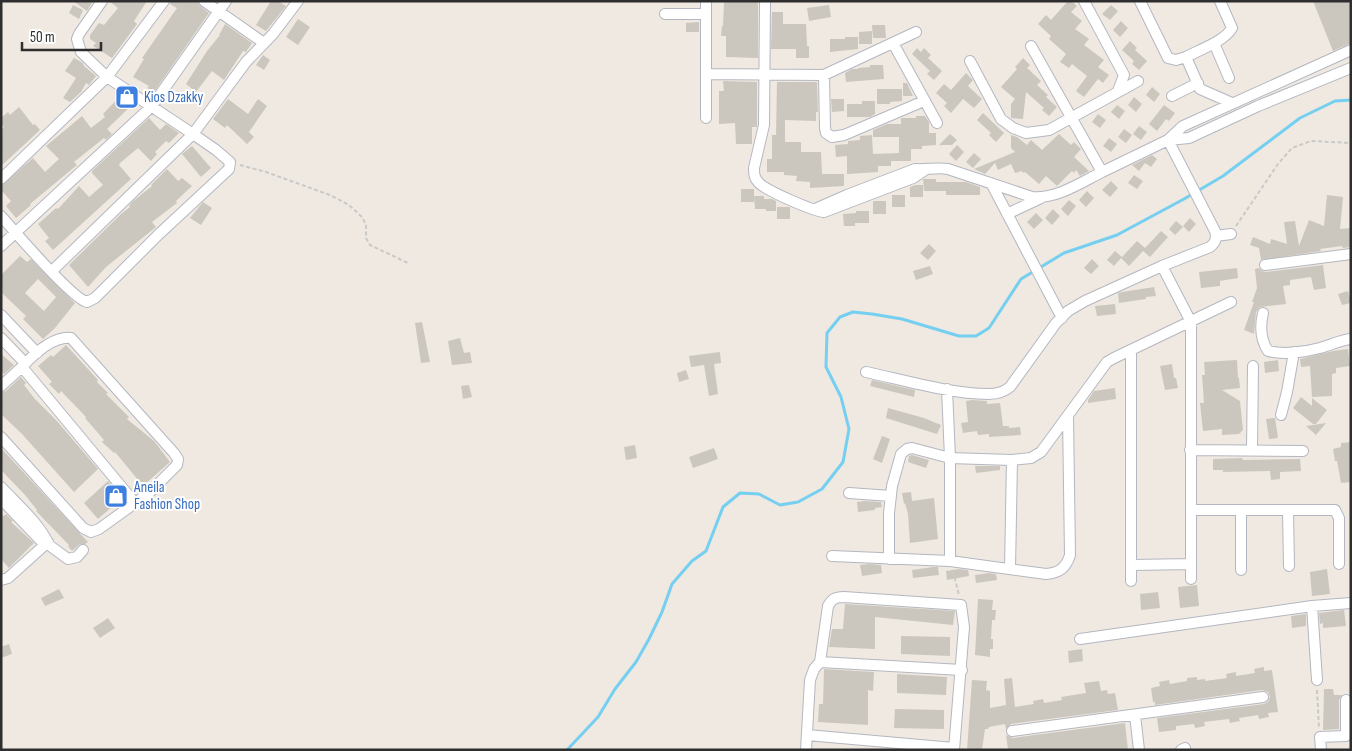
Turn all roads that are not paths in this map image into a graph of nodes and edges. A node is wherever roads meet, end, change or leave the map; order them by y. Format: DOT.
graph roads {
  1 [pos="102,1"];
  2 [pos="164,1"];
  3 [pos="204,1"];
  4 [pos="226,1"];
  5 [pos="298,1"];
  6 [pos="706,1"];
  7 [pos="765,1"];
  8 [pos="1084,1"];
  9 [pos="1140,1"];
  10 [pos="1220,1"];
  11 [pos="219,12"];
  12 [pos="666,14"];
  13 [pos="706,14"];
  14 [pos="916,32"];
  15 [pos="1214,42"];
  16 [pos="264,43"];
  17 [pos="893,43"];
  18 [pos="1031,46"];
  19 [pos="1351,50"];
  20 [pos="1186,57"];
  21 [pos="970,61"];
  22 [pos="1351,68"];
  23 [pos="706,74"];
  24 [pos="764,74"];
  25 [pos="824,75"];
  26 [pos="108,77"];
  27 [pos="1229,78"];
  28 [pos="1138,81"];
  29 [pos="1198,83"];
  30 [pos="1118,91"];
  31 [pos="1172,96"];
  32 [pos="924,101"];
  33 [pos="1232,104"];
  34 [pos="152,106"];
  35 [pos="706,118"];
  36 [pos="1071,118"];
  37 [pos="937,122"];
  38 [pos="193,134"];
  39 [pos="1168,140"];
  40 [pos="1102,172"];
  41 [pos="1,179"];
  42 [pos="991,183"];
  43 [pos="1042,198"];
  44 [pos="1007,214"];
  45 [pos="1,216"];
  46 [pos="16,234"];
  47 [pos="1231,234"];
  48 [pos="1216,236"];
  49 [pos="1,246"];
  50 [pos="1351,254"];
  51 [pos="1265,265"];
  52 [pos="1162,266"];
  53 [pos="52,271"];
  54 [pos="1231,302"];
  55 [pos="1264,313"];
  56 [pos="1,315"];
  57 [pos="1062,318"];
  58 [pos="1191,322"];
  59 [pos="1,338"];
  60 [pos="1351,339"];
  61 [pos="1131,350"];
  62 [pos="37,352"];
  63 [pos="1294,352"];
  64 [pos="24,365"];
  65 [pos="1253,366"];
  66 [pos="866,372"];
  67 [pos="1,386"];
  68 [pos="947,389"];
  69 [pos="1281,415"];
  70 [pos="1068,416"];
  71 [pos="1,437"];
  72 [pos="1190,450"];
  73 [pos="1252,450"];
  74 [pos="1303,451"];
  75 [pos="950,458"];
  76 [pos="1012,460"];
  77 [pos="1,487"];
  78 [pos="849,494"];
  79 [pos="890,496"];
  80 [pos="1,499"];
  81 [pos="135,503"];
  82 [pos="1191,510"];
  83 [pos="1241,510"];
  84 [pos="1288,510"];
  85 [pos="48,544"];
  86 [pos="83,550"];
  87 [pos="832,556"];
  88 [pos="889,559"];
  89 [pos="950,561"];
  90 [pos="1191,564"];
  91 [pos="1338,564"];
  92 [pos="1132,565"];
  93 [pos="1289,566"];
  94 [pos="1010,569"];
  95 [pos="1241,570"];
  96 [pos="1191,579"];
  97 [pos="1,580"];
  98 [pos="1131,581"];
  99 [pos="1351,603"];
  100 [pos="1312,606"];
  101 [pos="1080,639"];
  102 [pos="820,662"];
  103 [pos="962,670"];
  104 [pos="1317,680"];
  105 [pos="1263,697"];
  106 [pos="1346,700"];
  107 [pos="1135,715"];
  108 [pos="1012,731"];
  109 [pos="807,735"];
  110 [pos="954,749"];
  111 [pos="806,750"];
  112 [pos="1138,750"];
  113 [pos="1321,750"];
  1 -- 26 [label="street"];
  2 -- 26 [label="street"];
  3 -- 11 [label="street"];
  4 -- 11 [label="street"];
  5 -- 16 [label="street"];
  6 -- 13 [label="street"];
  7 -- 24 [label="street"];
  8 -- 30 [label="street"];
  9 -- 20 [label="street"];
  10 -- 15 [label="street"];
  11 -- 16 [label="street"];
  11 -- 34 [label="street"];
  12 -- 13 [label="street"];
  13 -- 23 [label="street"];
  14 -- 17 [label="street"];
  15 -- 20 [label="street"];
  15 -- 27 [label="street"];
  16 -- 38 [label="street"];
  17 -- 25 [label="street"];
  17 -- 32 [label="street"];
  18 -- 36 [label="street"];
  19 -- 33 [label="street"];
  20 -- 29 [label="street"];
  21 -- 36 [label="street"];
  22 -- 39 [label="street"];
  23 -- 24 [label="street"];
  23 -- 35 [label="street"];
  24 -- 25 [label="street"];
  24 -- 42 [label="street"];
  25 -- 32 [label="street"];
  26 -- 34 [label="street"];
  26 -- 41 [label="street"];
  28 -- 30 [label="street"];
  29 -- 31 [label="street"];
  29 -- 33 [label="street"];
  30 -- 36 [label="street"];
  32 -- 37 [label="street"];
  33 -- 39 [label="street"];
  34 -- 38 [label="street"];
  34 -- 46 [label="street"];
  36 -- 40 [label="street"];
  38 -- 53 [label="street"];
  38 -- 53 [label="street"];
  39 -- 40 [label="street"];
  39 -- 48 [label="street"];
  40 -- 43 [label="street"];
  42 -- 43 [label="street"];
  42 -- 44 [label="street"];
  43 -- 44 [label="street"];
  44 -- 57 [label="street"];
  45 -- 46 [label="street"];
  46 -- 49 [label="street"];
  46 -- 53 [label="street"];
  47 -- 48 [label="street"];
  48 -- 52 [label="street"];
  50 -- 51 [label="street"];
  52 -- 57 [label="street"];
  52 -- 58 [label="street"];
  54 -- 58 [label="street"];
  55 -- 63 [label="street"];
  56 -- 62 [label="street"];
  57 -- 68 [label="street"];
  58 -- 61 [label="street"];
  58 -- 72 [label="street"];
  59 -- 64 [label="street"];
  60 -- 63 [label="street"];
  61 -- 70 [label="street"];
  61 -- 92 [label="street"];
  62 -- 64 [label="street"];
  62 -- 81 [label="street"];
  63 -- 69 [label="street"];
  64 -- 67 [label="street"];
  64 -- 81 [label="street"];
  65 -- 73 [label="street"];
  66 -- 68 [label="street"];
  68 -- 75 [label="street"];
  70 -- 76 [label="street"];
  70 -- 94 [label="street"];
  71 -- 81 [label="street"];
  72 -- 73 [label="street"];
  72 -- 82 [label="street"];
  73 -- 74 [label="street"];
  75 -- 76 [label="street"];
  75 -- 79 [label="street"];
  75 -- 89 [label="street"];
  76 -- 94 [label="street"];
  77 -- 85 [label="street"];
  78 -- 79 [label="street"];
  79 -- 88 [label="street"];
  80 -- 85 [label="street"];
  82 -- 83 [label="street"];
  82 -- 90 [label="street"];
  83 -- 84 [label="street"];
  83 -- 95 [label="street"];
  84 -- 91 [label="street"];
  84 -- 93 [label="street"];
  85 -- 86 [label="street"];
  85 -- 97 [label="street"];
  87 -- 88 [label="street"];
  88 -- 89 [label="street"];
  89 -- 94 [label="street"];
  90 -- 92 [label="street"];
  90 -- 96 [label="street"];
  92 -- 98 [label="street"];
  99 -- 100 [label="street"];
  100 -- 101 [label="street"];
  100 -- 104 [label="street"];
  102 -- 103 [label="street"];
  102 -- 103 [label="street"];
  102 -- 109 [label="street"];
  103 -- 110 [label="street"];
  105 -- 107 [label="street"];
  106 -- 113 [label="street"];
  107 -- 108 [label="street"];
  107 -- 112 [label="street"];
  109 -- 110 [label="street"];
  109 -- 111 [label="street"];
}
